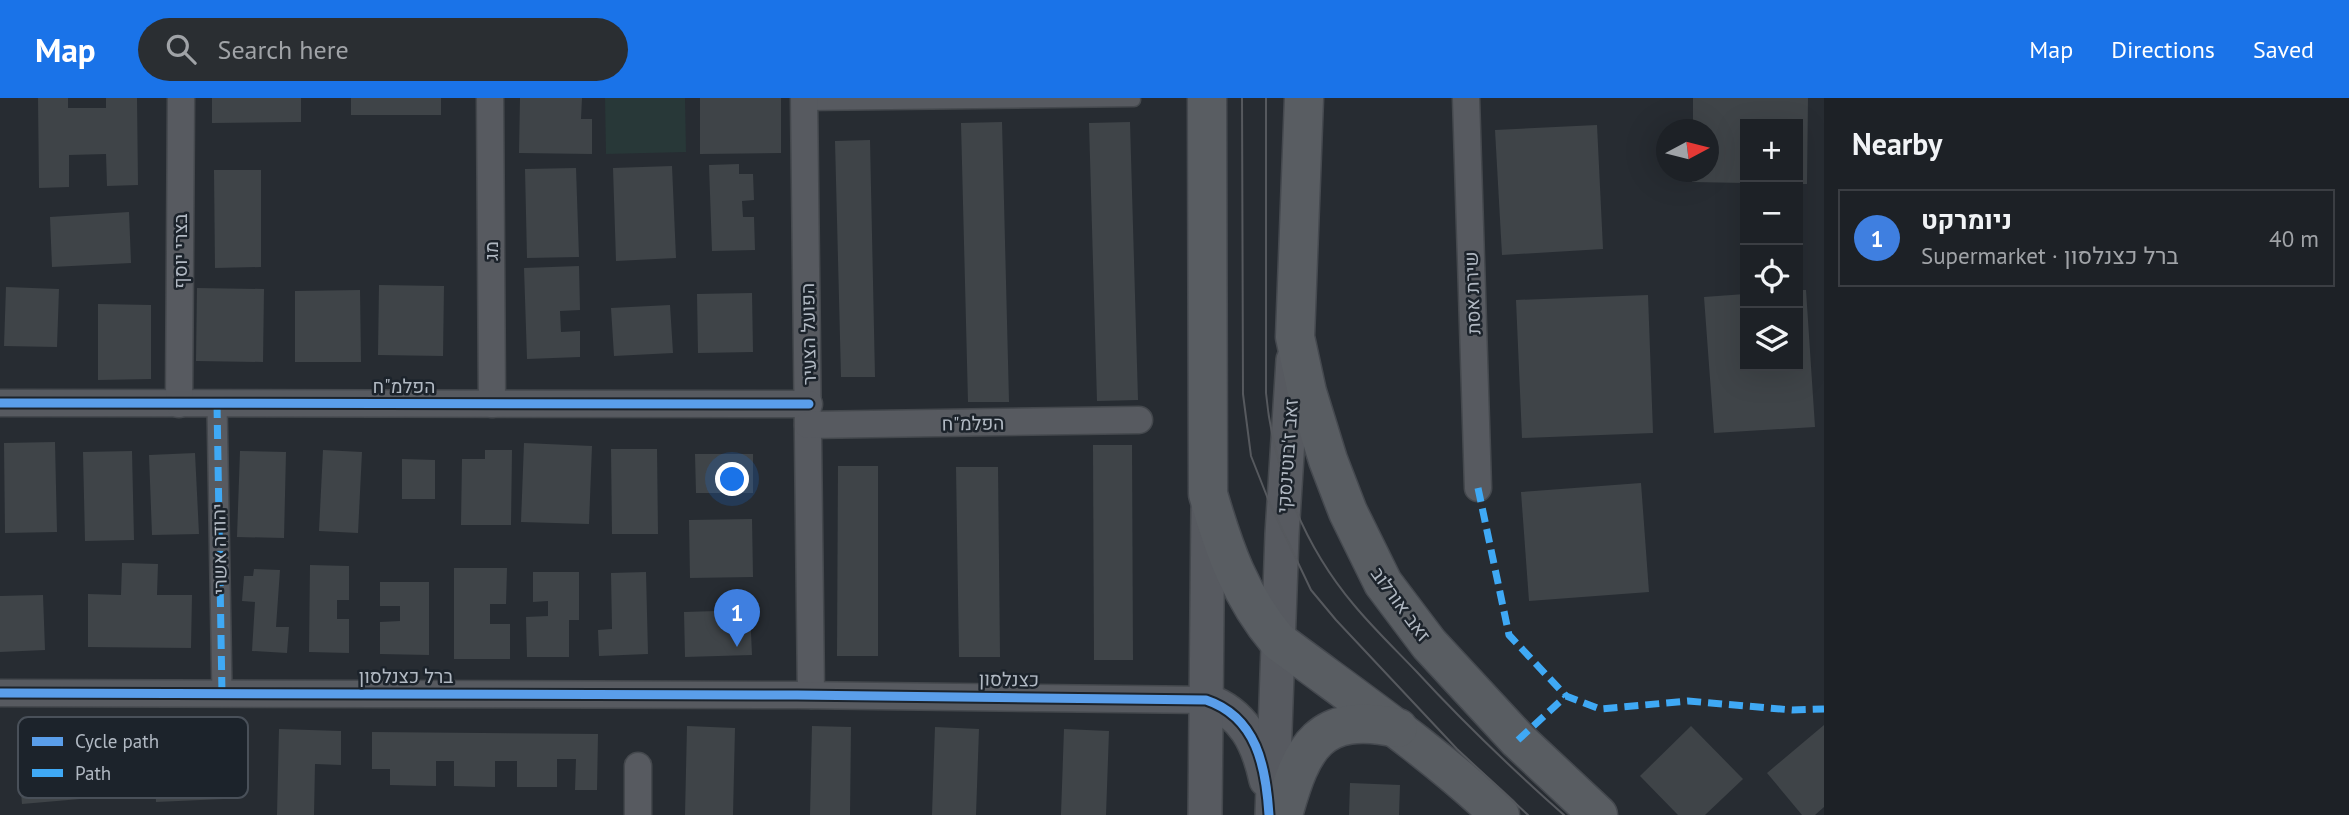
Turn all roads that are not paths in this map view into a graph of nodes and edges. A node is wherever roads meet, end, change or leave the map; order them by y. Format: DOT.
graph roads {
  1 [pos="181,98"];
  2 [pos="490,98"];
  3 [pos="1207,98"];
  4 [pos="1304,98"];
  5 [pos="1466,98"];
  6 [pos="1134,100"];
  7 [pos="804,101"];
  8 [pos="1294,337"];
  9 [pos="0,403"];
  10 [pos="179,404"];
  11 [pos="217,404"];
  12 [pos="492,404"];
  13 [pos="808,415"];
  14 [pos="1139,420"];
  15 [pos="1478,488"];
  16 [pos="1208,494"];
  17 [pos="1278,640"];
  18 [pos="0,693"];
  19 [pos="222,694"];
  20 [pos="811,695"];
  21 [pos="1206,700"];
  22 [pos="1399,729"];
  23 [pos="638,766"];
  24 [pos="638,815"];
  25 [pos="1205,815"];
  26 [pos="1270,815"];
  27 [pos="1283,815"];
  28 [pos="1500,815"];
  29 [pos="1598,815"];
  1 -- 10 [label="street, בצרי יוסף"];
  2 -- 12 [label="street, מג"];
  3 -- 16 [label="main road"];
  4 -- 8 [label="main road, זאב ז'בוטינסקי"];
  5 -- 15 [label="street, שירת אסת"];
  6 -- 7 [label="lane"];
  7 -- 13 [label="street, הפועל הצעיר"];
  8 -- 17 [label="street, זאב ז'בוטינסקי"];
  8 -- 29 [label="main road, זאב אורלוב"];
  9 -- 10 [label="street, הפלמ\"ח"];
  10 -- 11 [label="street, הפלמ\"ח"];
  11 -- 12 [label="street, הפלמ\"ח"];
  11 -- 19 [label="street, יהודה אשרי"];
  12 -- 13 [label="street, הפלמ\"ח"];
  13 -- 14 [label="street, הפלמ\"ח"];
  13 -- 20 [label="street, הפועל הצעיר"];
  16 -- 17 [label="main road"];
  16 -- 21 [label="street"];
  17 -- 22 [label="main road"];
  17 -- 26 [label="street, זאב ז'בוטינסקי"];
  18 -- 19 [label="street, ברל כצנלסון"];
  19 -- 20 [label="street, ברל כצנלסון"];
  20 -- 21 [label="street, כצנלסון"];
  21 -- 25 [label="street"];
  21 -- 26 [label="street"];
  22 -- 27 [label="main road"];
  22 -- 28 [label="main road"];
  23 -- 24 [label="street"];
}
